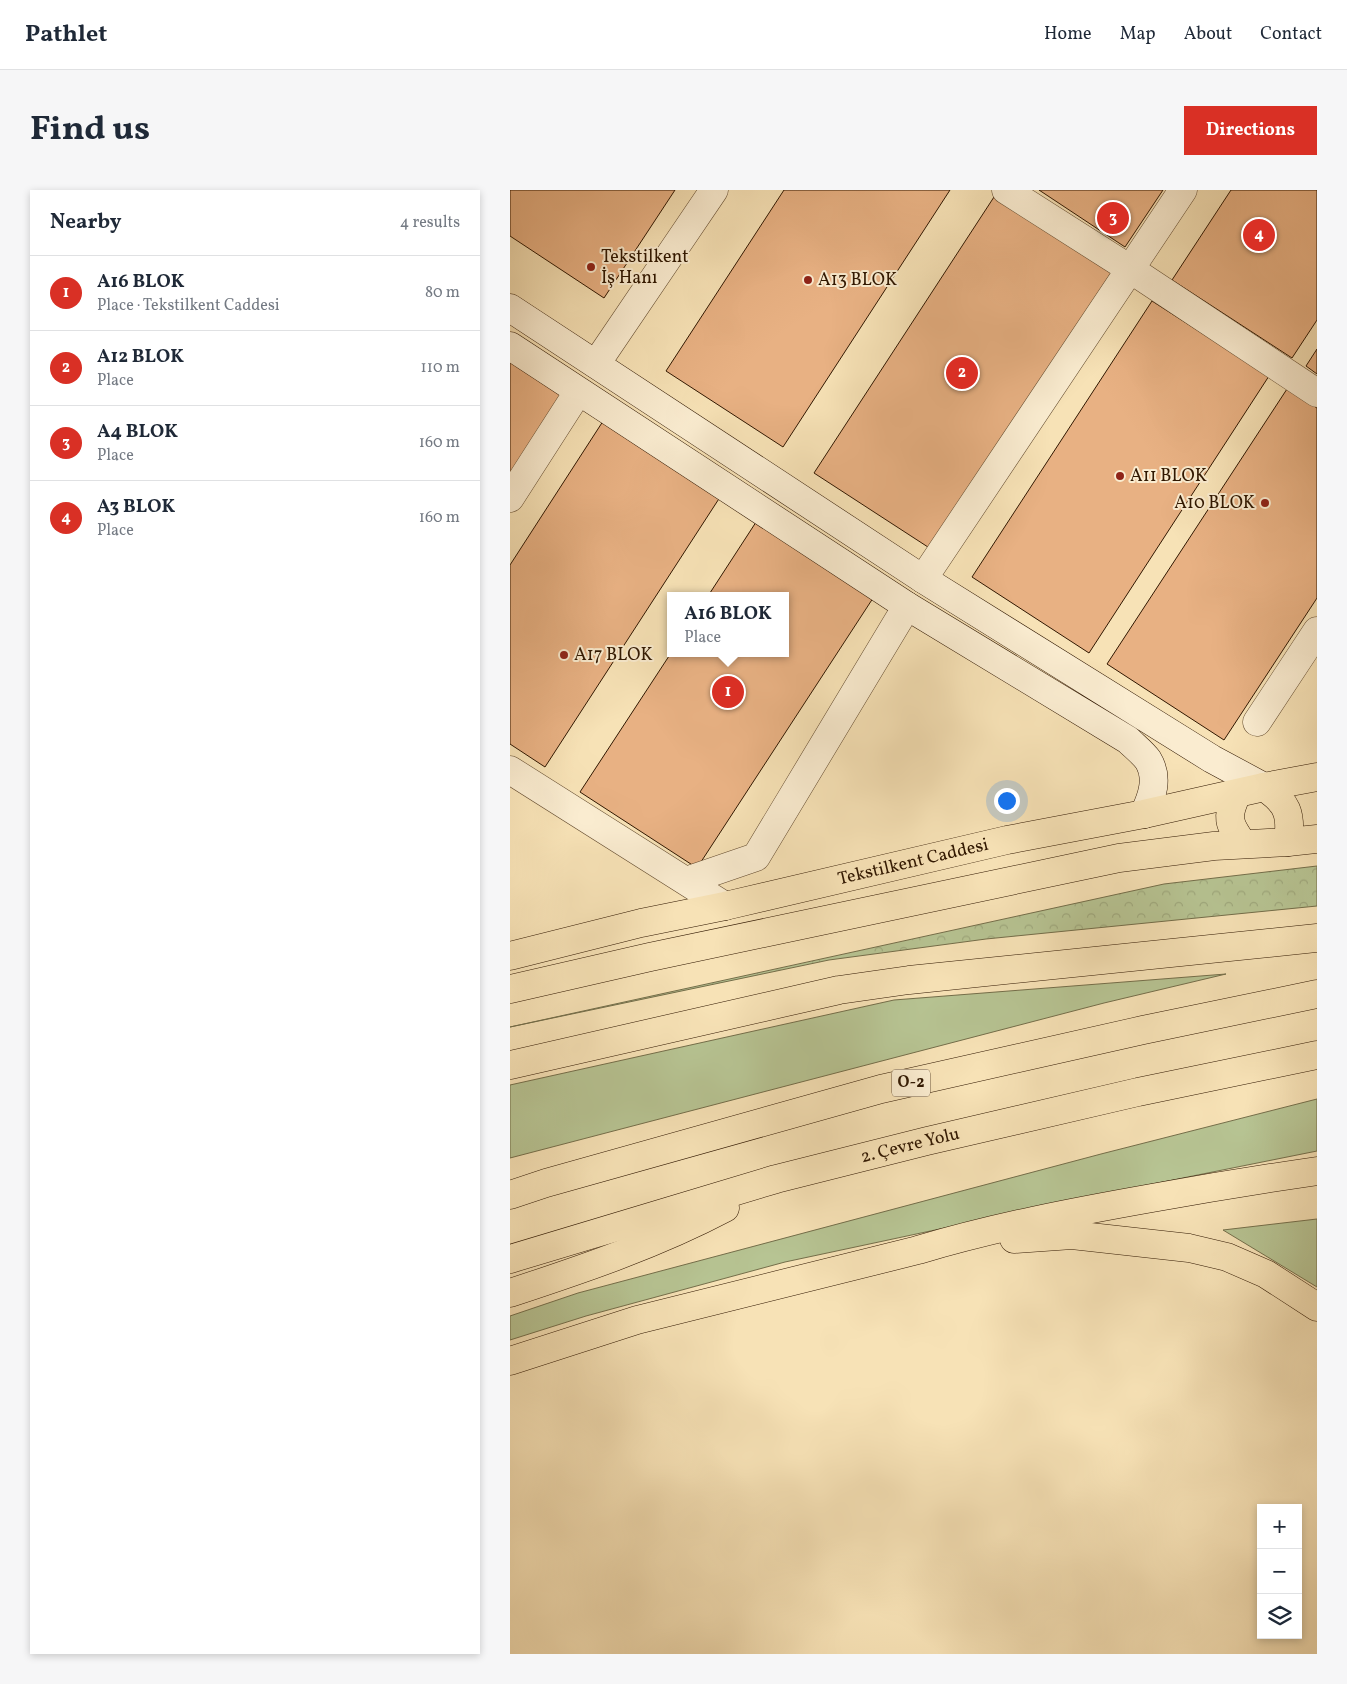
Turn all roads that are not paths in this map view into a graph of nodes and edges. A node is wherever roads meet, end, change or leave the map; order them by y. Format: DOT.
graph roads {
  1 [pos="714,190"];
  2 [pos="1006,190"];
  3 [pos="1183,190"];
  4 [pos="1130,269"];
  5 [pos="510,308"];
  6 [pos="510,346"];
  7 [pos="596,364"];
  8 [pos="578,392"];
  9 [pos="1317,393"];
  10 [pos="510,498"];
  11 [pos="923,579"];
  12 [pos="907,606"];
  13 [pos="1317,631"];
  14 [pos="1257,722"];
  15 [pos="510,770"];
  16 [pos="1317,777"];
  17 [pos="1264,787"];
  18 [pos="1237,794"];
  19 [pos="1144,814"];
  20 [pos="1317,839"];
  21 [pos="1288,842"];
  22 [pos="1243,844"];
  23 [pos="686,881"];
  24 [pos="725,906"];
  25 [pos="1317,938"];
  26 [pos="510,956"];
  27 [pos="510,989"];
  28 [pos="1317,994"];
  29 [pos="1317,1055"];
  30 [pos="510,1065"];
  31 [pos="1317,1171"];
  32 [pos="776,1179"];
  33 [pos="510,1195"];
  34 [pos="918,1250"];
  35 [pos="510,1259"];
  36 [pos="510,1293"];
  37 [pos="1317,1307"];
  38 [pos="510,1361"];
  1 -- 7 [label="street"];
  2 -- 4 [label="street"];
  3 -- 4 [label="street"];
  4 -- 9 [label="street"];
  4 -- 11 [label="street"];
  5 -- 7 [label="street"];
  6 -- 8 [label="street"];
  7 -- 8 [label="street"];
  7 -- 11 [label="street"];
  8 -- 10 [label="street"];
  8 -- 12 [label="street"];
  11 -- 12 [label="street"];
  11 -- 17 [label="street"];
  12 -- 19 [label="street"];
  12 -- 23 [label="street"];
  13 -- 14 [label="street"];
  15 -- 23 [label="street"];
  16 -- 17 [label="main road, Tekstilkent Caddesi"];
  17 -- 18 [label="main road, Tekstilkent Caddesi"];
  17 -- 21 [label="main road"];
  18 -- 19 [label="main road, Tekstilkent Caddesi"];
  18 -- 22 [label="main road"];
  19 -- 24 [label="main road, Tekstilkent Caddesi"];
  20 -- 21 [label="main road"];
  21 -- 22 [label="main road"];
  22 -- 27 [label="main road"];
  23 -- 24 [label="street"];
  24 -- 26 [label="main road, Tekstilkent Caddesi"];
  25 -- 30 [label="main road"];
  28 -- 33 [label="main road, O-2"];
  29 -- 32 [label="main road, 2. Çevre Yolu"];
  31 -- 34 [label="main road"];
  32 -- 35 [label="main road, 2. Çevre Yolu"];
  32 -- 36 [label="main road"];
  34 -- 37 [label="main road"];
  34 -- 38 [label="main road"];
}
